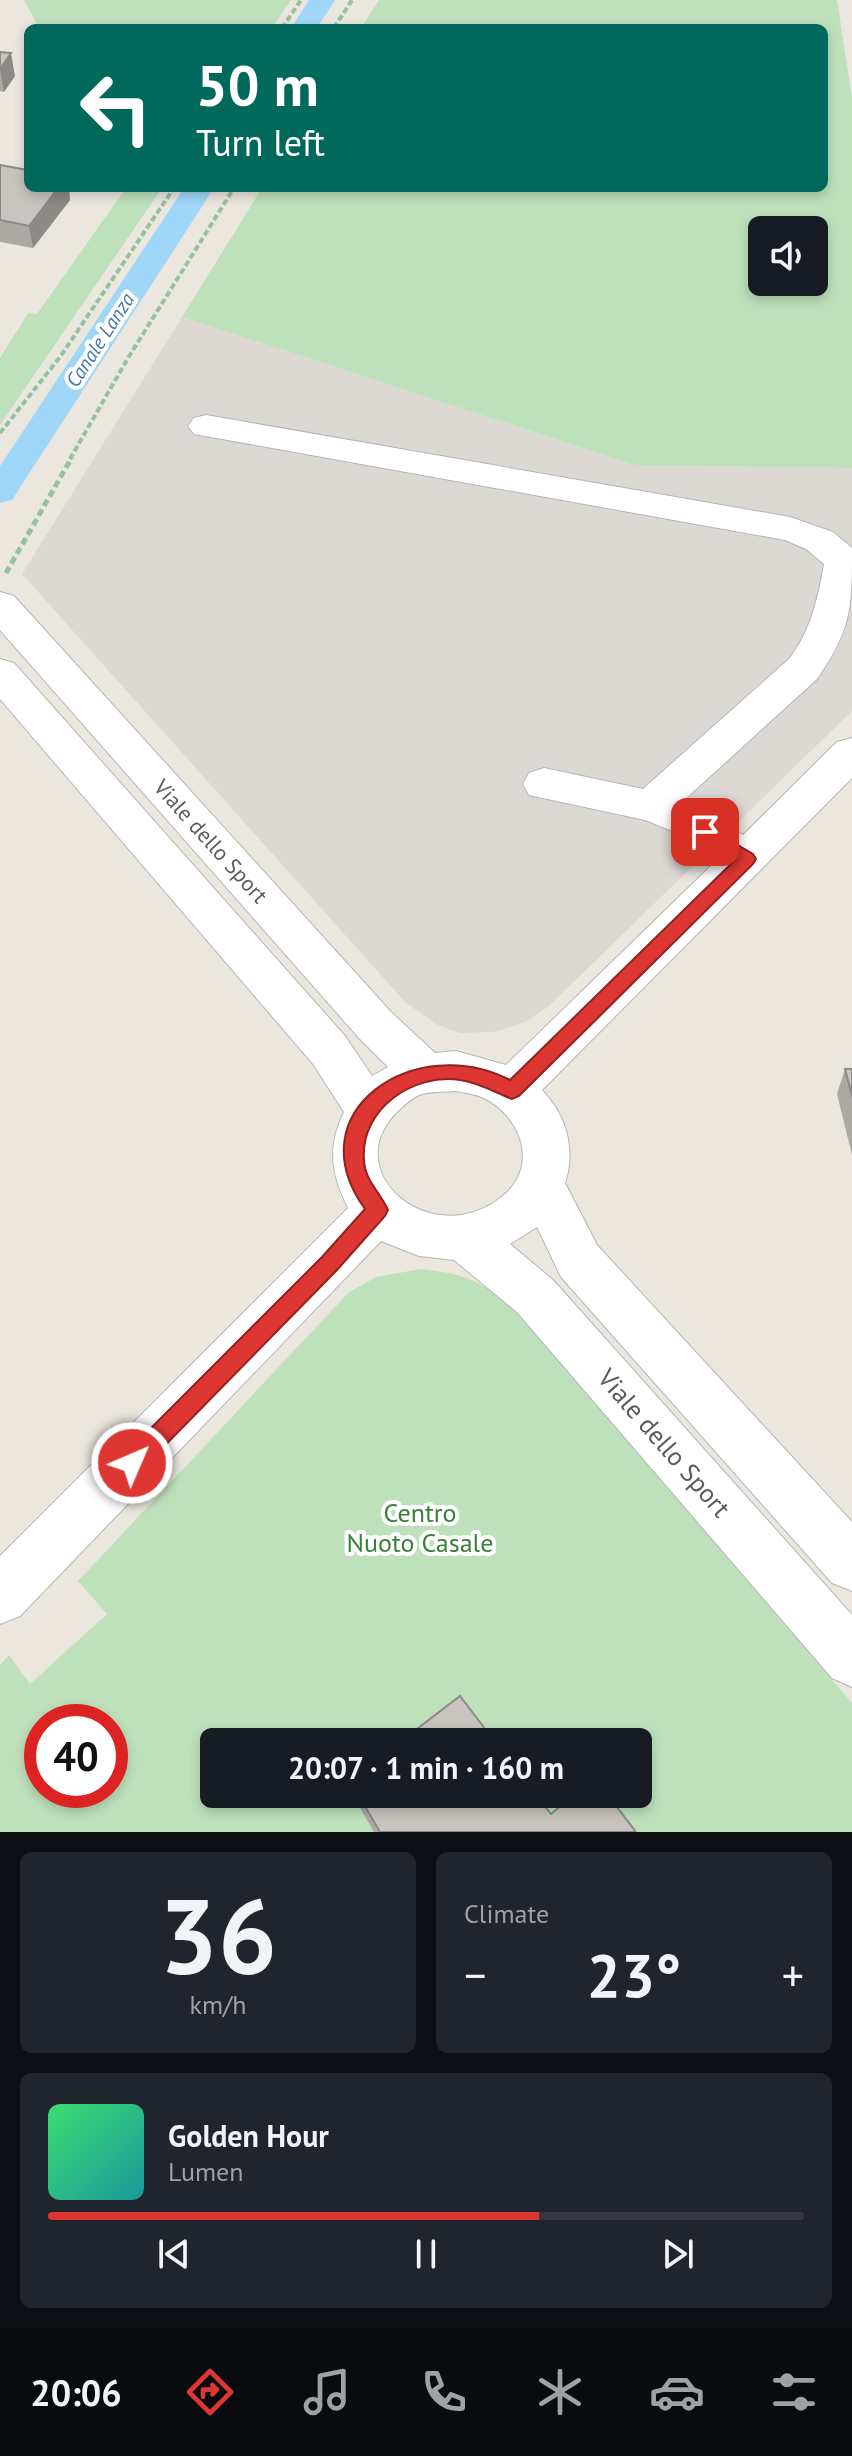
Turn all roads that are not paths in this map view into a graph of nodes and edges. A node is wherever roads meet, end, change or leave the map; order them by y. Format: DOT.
graph roads {
  1 [pos="206,426"];
  2 [pos="2,591"];
  3 [pos="839,639"];
  4 [pos="0,673"];
  5 [pos="852,753"];
  6 [pos="544,784"];
  7 [pos="651,806"];
  8 [pos="747,859"];
  9 [pos="426,1074"];
  10 [pos="512,1090"];
  11 [pos="368,1110"];
  12 [pos="542,1186"];
  13 [pos="378,1210"];
  14 [pos="466,1239"];
  15 [pos="852,1563"];
  16 [pos="0,1596"];
  17 [pos="852,1658"];
  1 -- 3 [label="street"];
  2 -- 9 [label="street, Viale dello Sport"];
  3 -- 7 [label="street"];
  4 -- 11 [label="street"];
  5 -- 8 [label="street"];
  6 -- 7 [label="street"];
  7 -- 8 [label="street"];
  8 -- 10 [label="street"];
  9 -- 10 [label="street"];
  9 -- 11 [label="street"];
  10 -- 12 [label="street"];
  11 -- 13 [label="street"];
  12 -- 14 [label="street"];
  12 -- 15 [label="street"];
  13 -- 14 [label="street"];
  13 -- 16 [label="street"];
  14 -- 17 [label="street, Viale dello Sport"];
}
